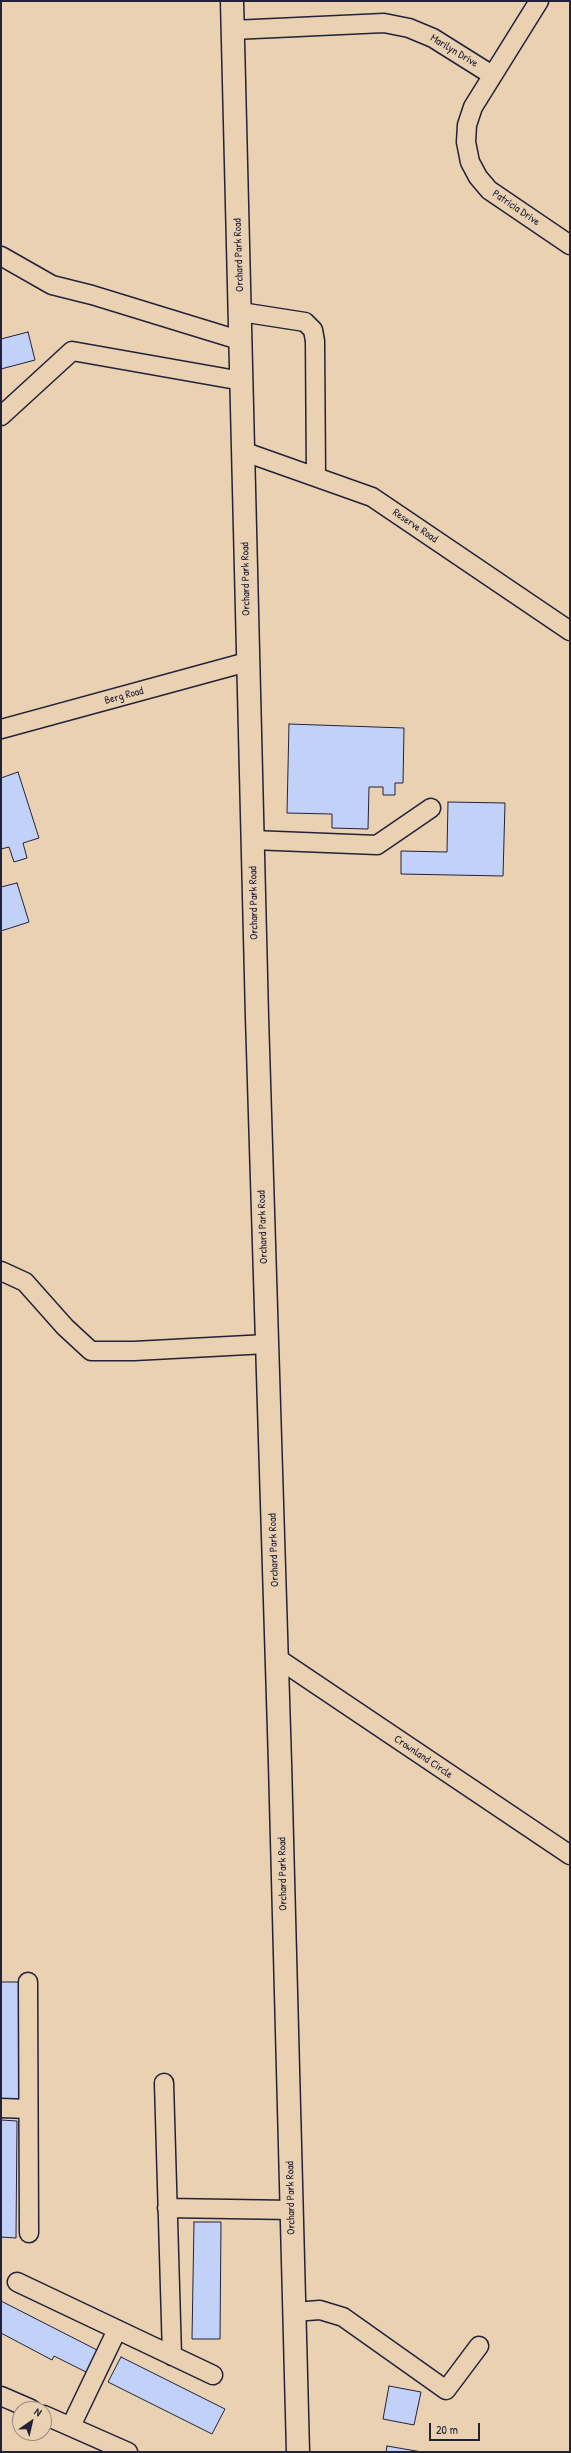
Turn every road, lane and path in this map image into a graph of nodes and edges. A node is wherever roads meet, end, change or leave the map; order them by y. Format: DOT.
graph roads {
  1 [pos="232,1"];
  2 [pos="539,1"];
  3 [pos="232,30"];
  4 [pos="492,75"];
  5 [pos="570,244"];
  6 [pos="1,256"];
  7 [pos="241,312"];
  8 [pos="242,341"];
  9 [pos="242,381"];
  10 [pos="1,416"];
  11 [pos="244,452"];
  12 [pos="316,477"];
  13 [pos="570,631"];
  14 [pos="247,662"];
  15 [pos="1,729"];
  16 [pos="431,808"];
  17 [pos="252,840"];
  18 [pos="1,1271"];
  19 [pos="267,1344"];
  20 [pos="277,1658"];
  21 [pos="570,1855"];
  22 [pos="28,1982"];
  23 [pos="164,2083"];
  24 [pos="1,2108"];
  25 [pos="28,2109"];
  26 [pos="167,2208"];
  27 [pos="292,2210"];
  28 [pos="29,2232"];
  29 [pos="17,2282"];
  30 [pos="294,2312"];
  31 [pos="117,2330"];
  32 [pos="479,2346"];
  33 [pos="172,2356"];
  34 [pos="213,2375"];
  35 [pos="1,2396"];
  36 [pos="13,2401"];
  37 [pos="52,2418"];
  38 [pos="71,2426"];
  39 [pos="128,2452"];
  40 [pos="298,2452"];
  1 -- 3 [label="main road, Orchard Park Road"];
  2 -- 4 [label="street"];
  3 -- 4 [label="street, Marilyn Drive"];
  3 -- 7 [label="main road, Orchard Park Road"];
  4 -- 5 [label="street, Patricia Drive"];
  6 -- 8 [label="street"];
  7 -- 8 [label="main road, Orchard Park Road"];
  7 -- 12 [label="street"];
  8 -- 9 [label="main road, Orchard Park Road"];
  9 -- 10 [label="street"];
  9 -- 11 [label="main road, Orchard Park Road"];
  11 -- 12 [label="street, Reserve Road"];
  11 -- 14 [label="main road, Orchard Park Road"];
  12 -- 13 [label="street, Reserve Road"];
  14 -- 15 [label="street, Berg Road"];
  14 -- 17 [label="main road, Orchard Park Road"];
  16 -- 17 [label="street"];
  17 -- 19 [label="main road, Orchard Park Road"];
  18 -- 19 [label="street"];
  19 -- 20 [label="main road, Orchard Park Road"];
  20 -- 21 [label="street, Crownland Circle"];
  20 -- 27 [label="main road, Orchard Park Road"];
  22 -- 25 [label="street"];
  23 -- 26 [label="street"];
  24 -- 25 [label="street"];
  25 -- 28 [label="street"];
  26 -- 27 [label="street"];
  26 -- 33 [label="street"];
  27 -- 30 [label="main road, Orchard Park Road"];
  29 -- 31 [label="street"];
  30 -- 32 [label="street"];
  30 -- 40 [label="main road, Orchard Park Road"];
  31 -- 33 [label="street"];
  31 -- 38 [label="street"];
  33 -- 34 [label="street"];
  35 -- 36 [label="street"];
  37 -- 38 [label="street"];
  38 -- 39 [label="street"];
}
